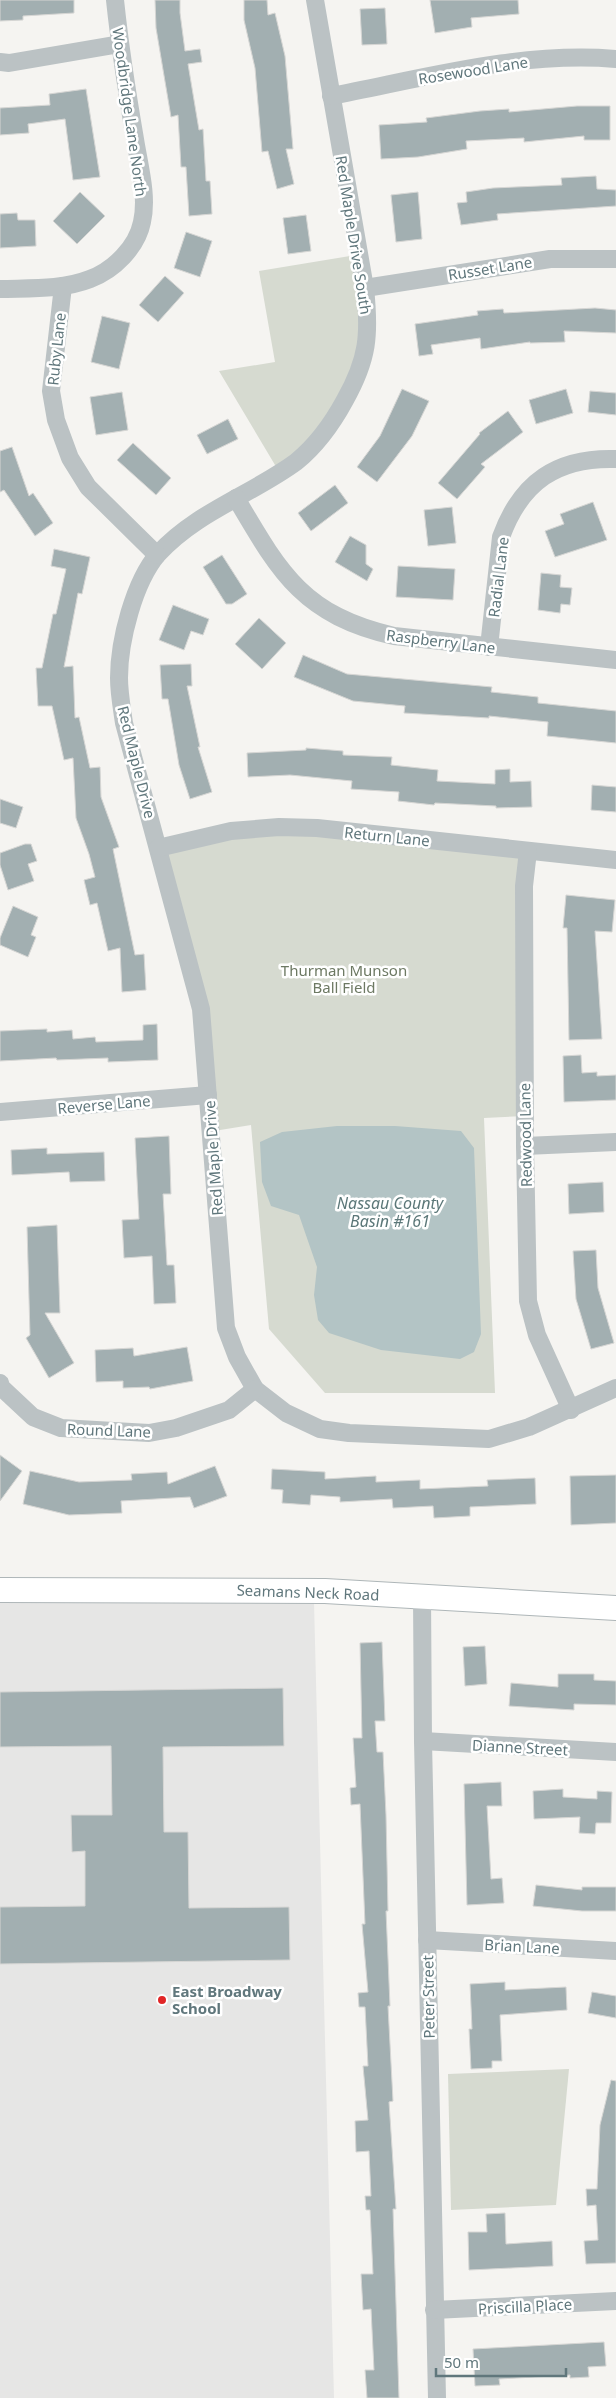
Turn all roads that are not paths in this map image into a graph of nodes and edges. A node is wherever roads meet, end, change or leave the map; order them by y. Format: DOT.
graph roads {
  1 [pos="115,0"];
  2 [pos="315,0"];
  3 [pos="120,44"];
  4 [pos="616,60"];
  5 [pos="0,62"];
  6 [pos="331,96"];
  7 [pos="616,259"];
  8 [pos="63,286"];
  9 [pos="365,288"];
  10 [pos="0,289"];
  11 [pos="616,459"];
  12 [pos="236,498"];
  13 [pos="157,555"];
  14 [pos="490,647"];
  15 [pos="616,660"];
  16 [pos="158,848"];
  17 [pos="528,851"];
  18 [pos="616,860"];
  19 [pos="208,1095"];
  20 [pos="0,1112"];
  21 [pos="616,1142"];
  22 [pos="525,1146"];
  23 [pos="0,1383"];
  24 [pos="616,1388"];
  25 [pos="255,1389"];
  26 [pos="571,1410"];
  27 [pos="0,1590"];
  28 [pos="422,1596"];
  29 [pos="616,1608"];
  30 [pos="423,1741"];
  31 [pos="616,1752"];
  32 [pos="427,1940"];
  33 [pos="616,1952"];
  34 [pos="616,2301"];
  35 [pos="434,2310"];
  36 [pos="437,2398"];
  1 -- 3 [label="street, Woodbridge Lane North"];
  2 -- 6 [label="street, Red Maple Drive South"];
  3 -- 5 [label="street"];
  3 -- 8 [label="street, Woodbridge Lane North"];
  4 -- 6 [label="street, Rosewood Lane"];
  6 -- 9 [label="street, Red Maple Drive South"];
  7 -- 9 [label="street, Russet Lane"];
  8 -- 10 [label="street, Woodbridge Lane North"];
  8 -- 13 [label="street, Ruby Lane"];
  9 -- 12 [label="street, Red Maple Drive South"];
  11 -- 14 [label="street, Radial Lane"];
  12 -- 13 [label="street, Red Maple Drive South"];
  12 -- 14 [label="street, Raspberry Lane"];
  13 -- 16 [label="street, Red Maple Drive"];
  14 -- 15 [label="street, Raspberry Lane"];
  16 -- 17 [label="street, Return Lane"];
  16 -- 19 [label="street, Red Maple Drive"];
  17 -- 18 [label="street, Return Lane"];
  17 -- 22 [label="street, Redwood Lane"];
  19 -- 20 [label="street, Reverse Lane"];
  19 -- 25 [label="street, Red Maple Drive"];
  21 -- 22 [label="street"];
  22 -- 26 [label="street, Redwood Lane"];
  23 -- 25 [label="street, Round Lane"];
  24 -- 26 [label="street, Red Maple Drive"];
  25 -- 26 [label="street, Red Maple Drive"];
  27 -- 28 [label="main road, Seamans Neck Road"];
  28 -- 29 [label="main road, Seamans Neck Road"];
  28 -- 30 [label="street, Peter Street"];
  30 -- 31 [label="street, Dianne Street"];
  30 -- 32 [label="street, Peter Street"];
  32 -- 33 [label="street, Brian Lane"];
  32 -- 35 [label="street, Peter Street"];
  34 -- 35 [label="street, Priscilla Place"];
  35 -- 36 [label="street, Peter Street"];
}
